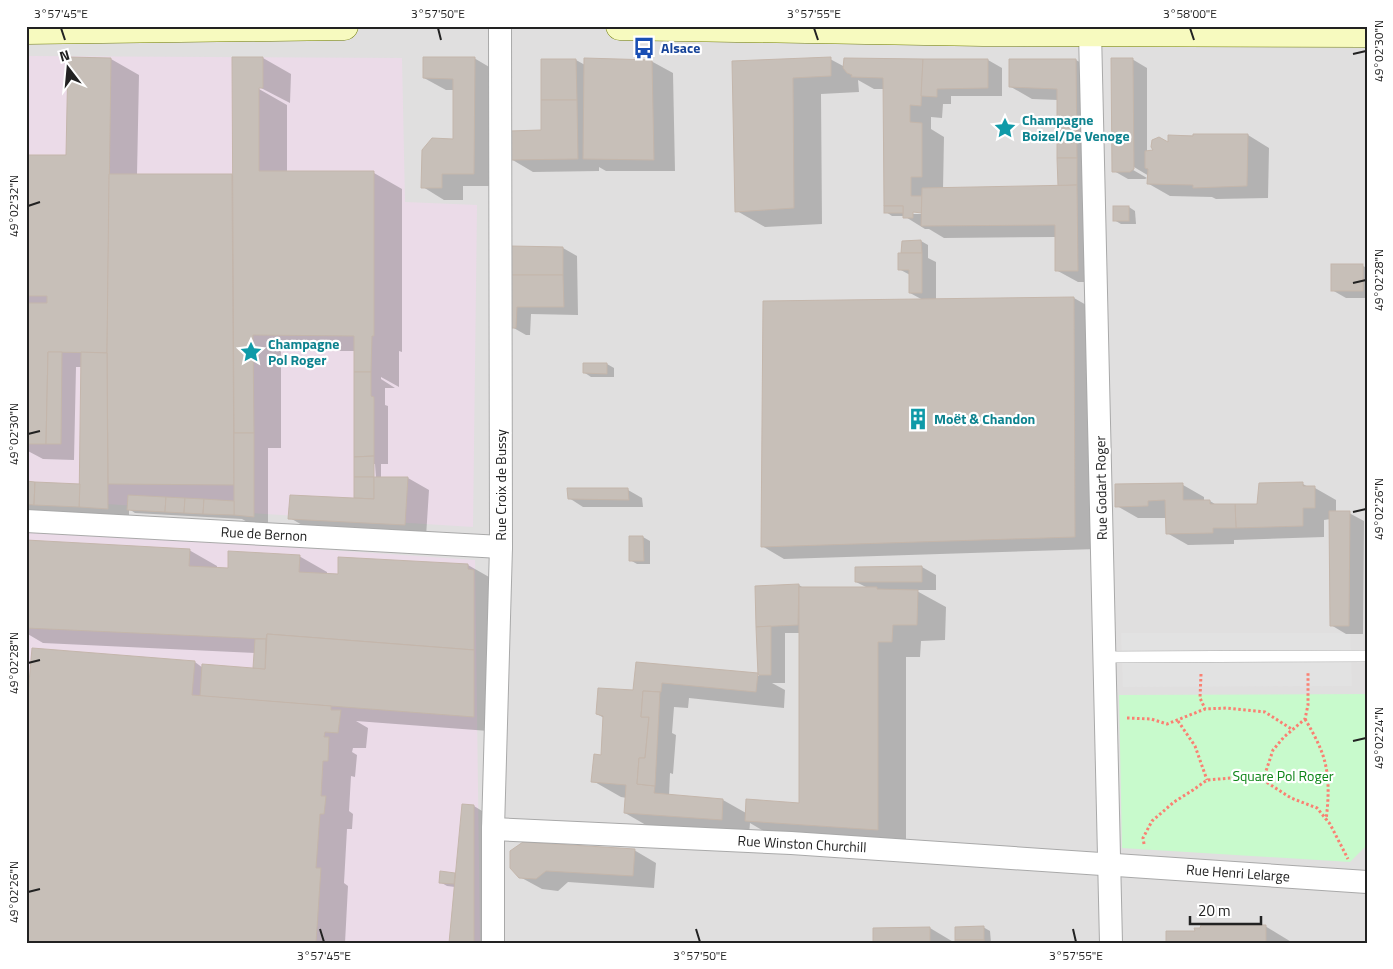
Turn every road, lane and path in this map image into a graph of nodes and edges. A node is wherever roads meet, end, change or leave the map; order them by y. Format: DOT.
graph roads {
  1 [pos="344,26"];
  2 [pos="500,26"];
  3 [pos="620,26"];
  4 [pos="275,27"];
  5 [pos="983,29"];
  6 [pos="26,30"];
  7 [pos="1090,32"];
  8 [pos="1367,33"];
  9 [pos="26,521"];
  10 [pos="501,547"];
  11 [pos="1309,656"];
  12 [pos="1367,656"];
  13 [pos="1105,657"];
  14 [pos="1202,657"];
  15 [pos="1205,709"];
  16 [pos="1106,716"];
  17 [pos="1305,719"];
  18 [pos="1178,721"];
  19 [pos="1293,730"];
  20 [pos="1207,780"];
  21 [pos="1263,780"];
  22 [pos="1326,820"];
  23 [pos="494,829"];
  24 [pos="1110,865"];
  25 [pos="1145,867"];
  26 [pos="1366,882"];
  27 [pos="493,943"];
  28 [pos="1111,943"];
  1 -- 4 [label="main road"];
  2 -- 10 [label="street, Rue Croix de Bussy"];
  3 -- 5 [label="main road"];
  4 -- 6 [label="main road"];
  5 -- 7 [label="main road"];
  7 -- 8 [label="main road"];
  7 -- 13 [label="street, Rue Godart Roger"];
  9 -- 10 [label="street, Rue de Bernon"];
  10 -- 23 [label="street, Rue Croix de Bussy"];
  11 -- 12 [label="lane"];
  11 -- 14 [label="lane"];
  11 -- 17 [label="path"];
  13 -- 14 [label="lane"];
  13 -- 16 [label="street, Rue Godart Roger"];
  14 -- 15 [label="path"];
  15 -- 18 [label="path"];
  15 -- 19 [label="path"];
  16 -- 18 [label="path"];
  16 -- 24 [label="street, Rue Godart Roger"];
  17 -- 19 [label="path"];
  17 -- 22 [label="path"];
  18 -- 20 [label="path"];
  19 -- 21 [label="path"];
  20 -- 21 [label="path"];
  20 -- 25 [label="path"];
  21 -- 22 [label="path"];
  22 -- 26 [label="path"];
  23 -- 24 [label="street, Rue Winston Churchill"];
  23 -- 27 [label="street, Rue Croix de Bussy"];
  24 -- 25 [label="street, Rue Henri Lelarge"];
  24 -- 28 [label="street, Rue Godart Roger"];
  25 -- 26 [label="street, Rue Henri Lelarge"];
}
